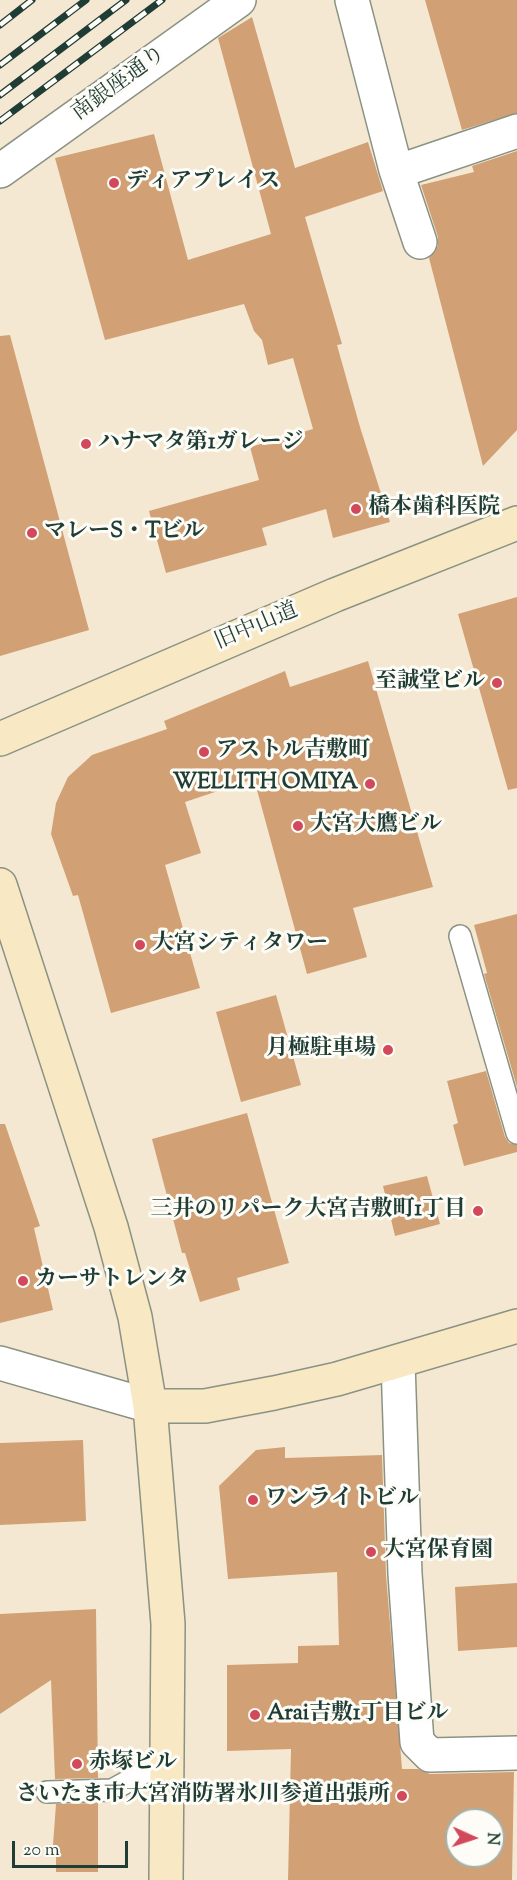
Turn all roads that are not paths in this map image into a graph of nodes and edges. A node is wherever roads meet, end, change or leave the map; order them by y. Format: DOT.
graph roads {
  1 [pos="239,0"];
  2 [pos="352,0"];
  3 [pos="517,131"];
  4 [pos="396,170"];
  5 [pos="0,171"];
  6 [pos="420,242"];
  7 [pos="517,523"];
  8 [pos="0,739"];
  9 [pos="0,885"];
  10 [pos="460,936"];
  11 [pos="517,1133"];
  12 [pos="517,1326"];
  13 [pos="398,1362"];
  14 [pos="0,1363"];
  15 [pos="150,1406"];
  16 [pos="517,1753"];
  17 [pos="169,1759"];
  18 [pos="47,1792"];
  19 [pos="166,1880"];
  1 -- 5 [label="street, 南銀座通り"];
  2 -- 4 [label="street"];
  3 -- 4 [label="street"];
  4 -- 6 [label="street"];
  7 -- 8 [label="street, 旧中山道"];
  9 -- 15 [label="street"];
  10 -- 11 [label="lane"];
  12 -- 13 [label="street"];
  13 -- 15 [label="street"];
  13 -- 16 [label="street"];
  14 -- 15 [label="street"];
  15 -- 17 [label="street"];
  17 -- 18 [label="lane"];
  17 -- 19 [label="street"];
}
